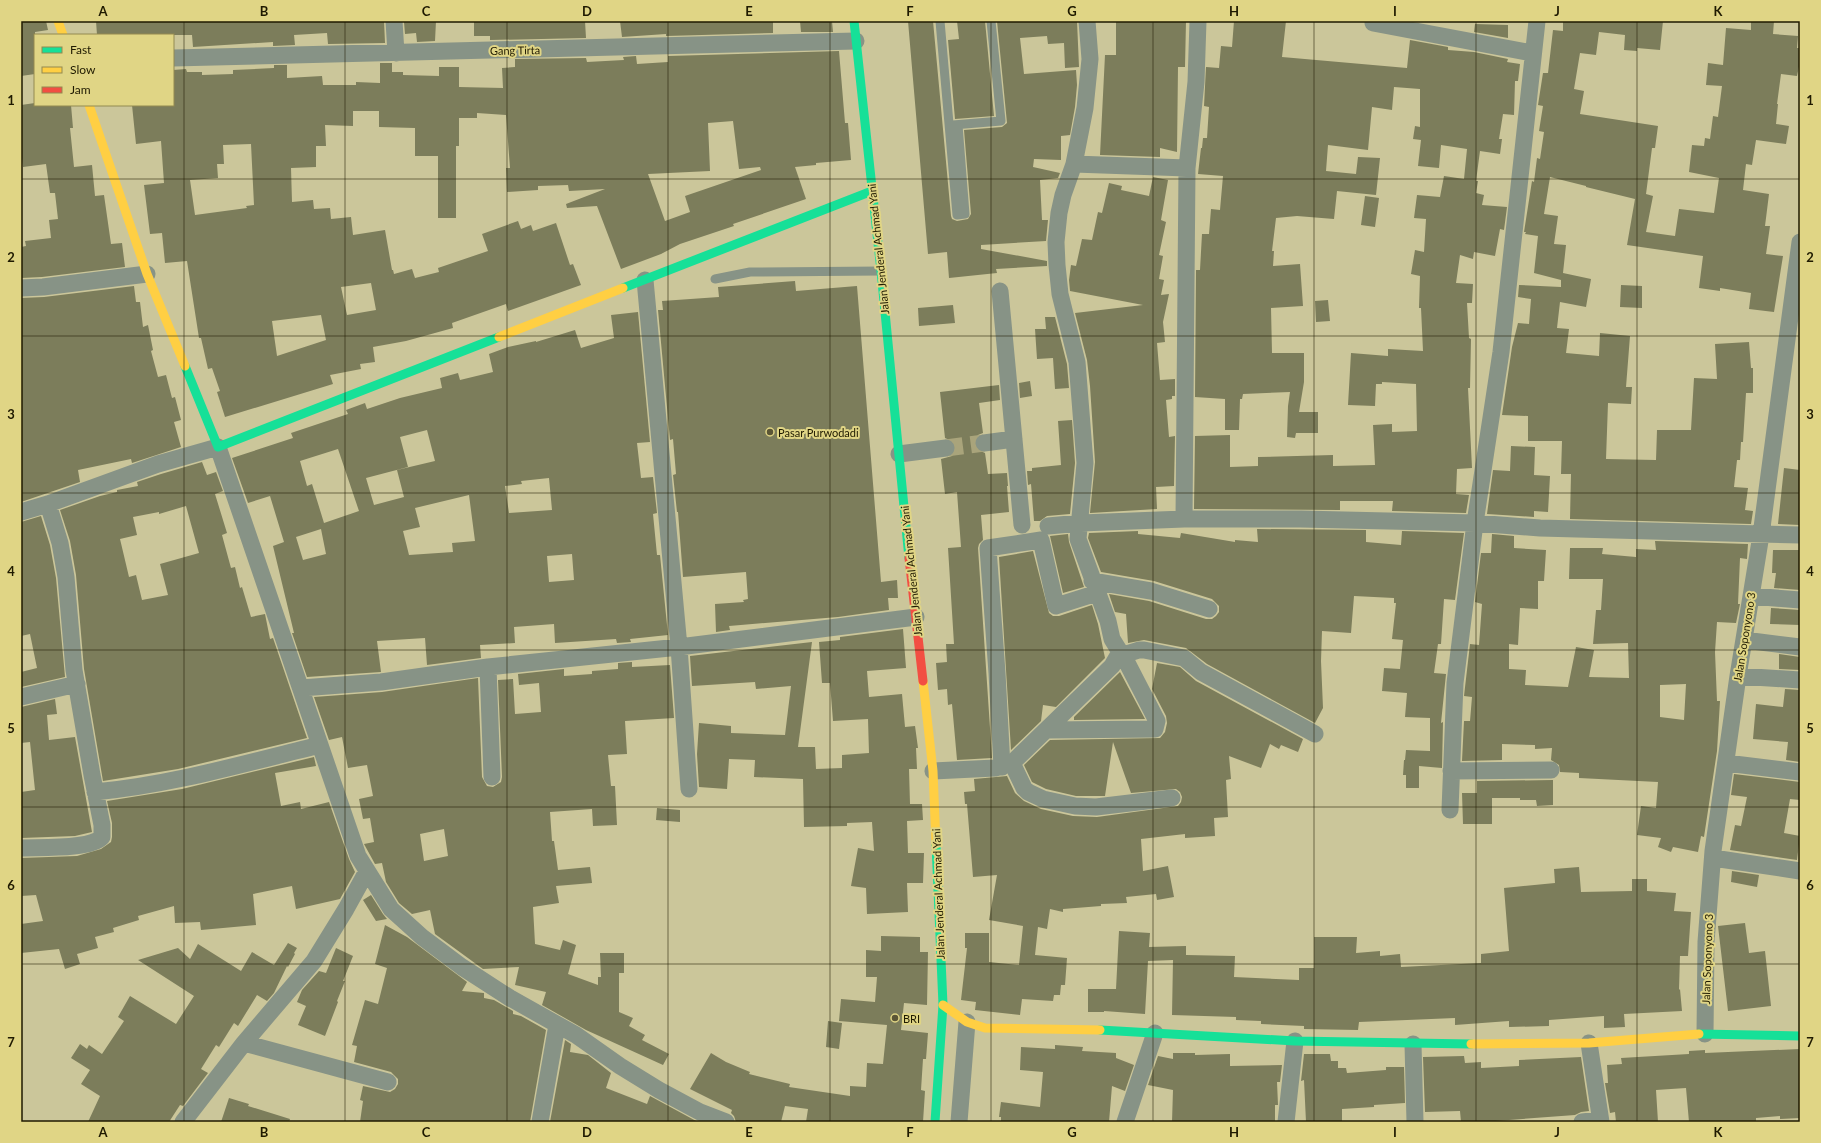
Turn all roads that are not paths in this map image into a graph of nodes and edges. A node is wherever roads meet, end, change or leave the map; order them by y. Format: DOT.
graph roads {
  1 [pos="58,21"];
  2 [pos="394,21"];
  3 [pos="854,21"];
  4 [pos="940,21"];
  5 [pos="991,21"];
  6 [pos="1086,21"];
  7 [pos="1198,21"];
  8 [pos="1537,21"];
  9 [pos="1373,23"];
  10 [pos="64,34"];
  11 [pos="856,41"];
  12 [pos="396,53"];
  13 [pos="1532,53"];
  14 [pos="174,58"];
  15 [pos="89,106"];
  16 [pos="954,125"];
  17 [pos="1074,164"];
  18 [pos="1187,168"];
  19 [pos="872,191"];
  20 [pos="1800,242"];
  21 [pos="881,271"];
  22 [pos="147,274"];
  23 [pos="715,279"];
  24 [pos="646,280"];
  25 [pos="21,288"];
  26 [pos="1000,291"];
  27 [pos="1014,439"];
  28 [pos="984,443"];
  29 [pos="218,447"];
  30 [pos="946,448"];
  31 [pos="899,454"];
  32 [pos="48,504"];
  33 [pos="21,512"];
  34 [pos="1184,519"];
  35 [pos="1081,523"];
  36 [pos="1474,523"];
  37 [pos="1022,525"];
  38 [pos="1048,526"];
  39 [pos="1761,535"];
  40 [pos="1800,535"];
  41 [pos="1095,587"];
  42 [pos="1751,596"];
  43 [pos="1800,600"];
  44 [pos="1208,609"];
  45 [pos="916,617"];
  46 [pos="1744,640"];
  47 [pos="679,647"];
  48 [pos="1800,647"];
  49 [pos="1121,653"];
  50 [pos="488,667"];
  51 [pos="1738,676"];
  52 [pos="1800,680"];
  53 [pos="77,684"];
  54 [pos="301,688"];
  55 [pos="21,698"];
  56 [pos="1047,730"];
  57 [pos="1315,734"];
  58 [pos="320,745"];
  59 [pos="1726,764"];
  60 [pos="1007,765"];
  61 [pos="1551,770"];
  62 [pos="933,771"];
  63 [pos="1451,771"];
  64 [pos="1800,772"];
  65 [pos="492,777"];
  66 [pos="689,789"];
  67 [pos="96,792"];
  68 [pos="1172,798"];
  69 [pos="1450,810"];
  70 [pos="21,848"];
  71 [pos="1713,858"];
  72 [pos="367,871"];
  73 [pos="1800,871"];
  74 [pos="943,1005"];
  75 [pos="967,1022"];
  76 [pos="557,1025"];
  77 [pos="1155,1033"];
  78 [pos="1705,1034"];
  79 [pos="1800,1036"];
  80 [pos="1295,1041"];
  81 [pos="244,1043"];
  82 [pos="1589,1043"];
  83 [pos="1413,1044"];
  84 [pos="388,1082"];
  85 [pos="187,1121"];
  86 [pos="1600,1121"];
  87 [pos="540,1122"];
  88 [pos="726,1122"];
  89 [pos="935,1122"];
  90 [pos="958,1122"];
  91 [pos="1125,1122"];
  92 [pos="1286,1122"];
  93 [pos="1415,1122"];
  94 [pos="1582,1122"];
  1 -- 10 [label="main road"];
  2 -- 12 [label="street"];
  3 -- 11 [label="main road, Jalan Jenderal Achmad Yani"];
  4 -- 16 [label="lane"];
  5 -- 16 [label="lane"];
  6 -- 17 [label="street"];
  7 -- 18 [label="street"];
  8 -- 13 [label="street"];
  9 -- 13 [label="street"];
  11 -- 12 [label="street, Gang Tirta"];
  11 -- 19 [label="main road, Jalan Jenderal Achmad Yani"];
  12 -- 14 [label="street, Gang Tirta"];
  13 -- 36 [label="street"];
  15 -- 22 [label="main road"];
  16 -- 16 [label="lane"];
  17 -- 18 [label="street"];
  17 -- 35 [label="street"];
  18 -- 34 [label="street"];
  19 -- 21 [label="main road, Jalan Jenderal Achmad Yani"];
  19 -- 24 [label="main road"];
  20 -- 39 [label="street, Jalan Soponyono 3"];
  21 -- 23 [label="lane"];
  21 -- 31 [label="main road, Jalan Jenderal Achmad Yani"];
  22 -- 25 [label="street"];
  22 -- 29 [label="main road"];
  24 -- 29 [label="main road"];
  24 -- 47 [label="street"];
  26 -- 27 [label="street"];
  27 -- 28 [label="street"];
  27 -- 37 [label="street"];
  29 -- 32 [label="street"];
  29 -- 54 [label="street"];
  30 -- 31 [label="street"];
  31 -- 45 [label="main road, Jalan Jenderal Achmad Yani"];
  32 -- 33 [label="street"];
  32 -- 53 [label="street"];
  34 -- 35 [label="street"];
  34 -- 36 [label="street"];
  35 -- 38 [label="street"];
  35 -- 41 [label="street"];
  36 -- 39 [label="street"];
  36 -- 63 [label="street"];
  39 -- 40 [label="street"];
  39 -- 42 [label="street, Jalan Soponyono 3"];
  41 -- 44 [label="street"];
  41 -- 49 [label="street"];
  41 -- 60 [label="street"];
  42 -- 43 [label="street"];
  42 -- 46 [label="street, Jalan Soponyono 3"];
  45 -- 47 [label="street"];
  45 -- 62 [label="main road, Jalan Jenderal Achmad Yani"];
  46 -- 48 [label="street"];
  46 -- 51 [label="street, Jalan Soponyono 3"];
  47 -- 50 [label="street"];
  47 -- 66 [label="street"];
  49 -- 56 [label="street"];
  49 -- 56 [label="street"];
  49 -- 57 [label="street"];
  50 -- 54 [label="street"];
  50 -- 65 [label="street"];
  51 -- 52 [label="street"];
  51 -- 59 [label="street, Jalan Soponyono 3"];
  53 -- 55 [label="street"];
  53 -- 67 [label="street"];
  54 -- 58 [label="street"];
  56 -- 60 [label="street"];
  58 -- 67 [label="street"];
  58 -- 72 [label="street"];
  59 -- 64 [label="street"];
  59 -- 71 [label="street, Jalan Soponyono 3"];
  60 -- 62 [label="street"];
  60 -- 68 [label="street"];
  61 -- 63 [label="street"];
  62 -- 74 [label="main road, Jalan Jenderal Achmad Yani"];
  63 -- 69 [label="street"];
  67 -- 70 [label="street"];
  71 -- 73 [label="street"];
  71 -- 78 [label="street, Jalan Soponyono 3"];
  72 -- 76 [label="street"];
  72 -- 81 [label="street"];
  74 -- 75 [label="main road"];
  74 -- 89 [label="main road, Jalan Jenderal Achmad Yani"];
  75 -- 77 [label="main road"];
  75 -- 90 [label="street"];
  76 -- 87 [label="street"];
  76 -- 88 [label="street"];
  77 -- 80 [label="main road"];
  77 -- 91 [label="street"];
  78 -- 79 [label="main road"];
  78 -- 82 [label="main road"];
  80 -- 83 [label="main road"];
  80 -- 92 [label="street"];
  81 -- 84 [label="street"];
  81 -- 85 [label="street"];
  82 -- 83 [label="main road"];
  82 -- 86 [label="street"];
  83 -- 93 [label="street"];
  86 -- 94 [label="street"];
}
